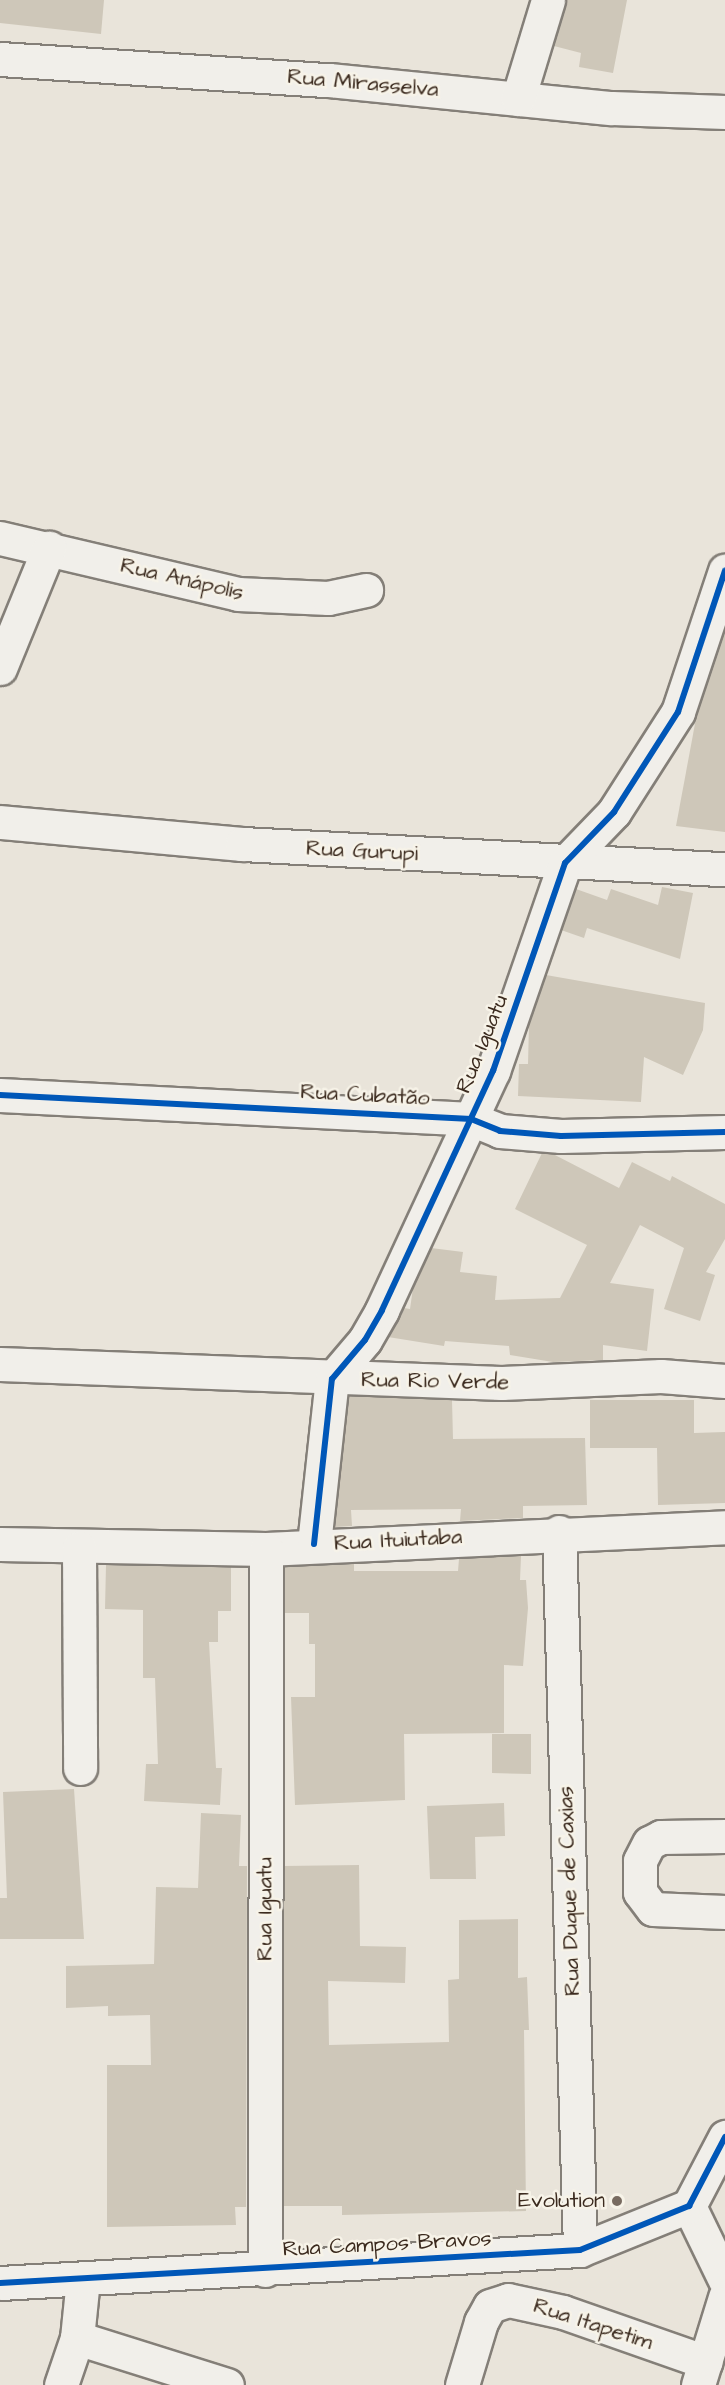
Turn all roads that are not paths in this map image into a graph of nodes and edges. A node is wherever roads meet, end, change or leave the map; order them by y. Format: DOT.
graph roads {
  1 [pos="548,0"];
  2 [pos="0,60"];
  3 [pos="518,99"];
  4 [pos="725,112"];
  5 [pos="0,538"];
  6 [pos="49,548"];
  7 [pos="724,577"];
  8 [pos="366,590"];
  9 [pos="0,668"];
  10 [pos="0,822"];
  11 [pos="565,863"];
  12 [pos="725,869"];
  13 [pos="0,1095"];
  14 [pos="471,1119"];
  15 [pos="725,1132"];
  16 [pos="0,1364"];
  17 [pos="332,1379"];
  18 [pos="725,1381"];
  19 [pos="725,1527"];
  20 [pos="559,1532"];
  21 [pos="0,1544"];
  22 [pos="314,1544"];
  23 [pos="79,1548"];
  24 [pos="266,1549"];
  25 [pos="80,1768"];
  26 [pos="725,1836"];
  27 [pos="725,1912"];
  28 [pos="725,2137"];
  29 [pos="689,2206"];
  30 [pos="580,2250"];
  31 [pos="265,2270"];
  32 [pos="82,2279"];
  33 [pos="725,2280"];
  34 [pos="0,2283"];
  35 [pos="725,2297"];
  36 [pos="77,2338"];
  37 [pos="702,2374"];
  38 [pos="61,2385"];
  39 [pos="227,2385"];
  40 [pos="462,2385"];
  1 -- 3 [label="street"];
  2 -- 3 [label="street, Rua Mirasselva"];
  3 -- 4 [label="street, Rua Mirasselva"];
  5 -- 6 [label="street, Rua Anápolis"];
  6 -- 8 [label="street, Rua Anápolis"];
  6 -- 9 [label="street"];
  7 -- 11 [label="street, Rua Iguatu"];
  10 -- 11 [label="street, Rua Gurupi"];
  11 -- 12 [label="street, Rua Gurupi"];
  11 -- 14 [label="street, Rua Iguatu"];
  13 -- 14 [label="street, Rua Cubatão"];
  14 -- 15 [label="street, Rua Cubatão"];
  14 -- 17 [label="street, Rua Iguatu"];
  16 -- 17 [label="street, Rua Rio Verde"];
  17 -- 18 [label="street, Rua Rio Verde"];
  17 -- 22 [label="street"];
  19 -- 20 [label="street, Rua Ituiutaba"];
  20 -- 22 [label="street, Rua Ituiutaba"];
  20 -- 30 [label="street, Rua Duque de Caxias"];
  21 -- 23 [label="street, Rua Ituiutaba"];
  22 -- 24 [label="street, Rua Ituiutaba"];
  23 -- 24 [label="street, Rua Ituiutaba"];
  23 -- 25 [label="street"];
  24 -- 31 [label="street, Rua Iguatu"];
  26 -- 27 [label="street"];
  28 -- 29 [label="street"];
  29 -- 30 [label="street, Rua Campos Bravos"];
  29 -- 33 [label="street"];
  30 -- 31 [label="street, Rua Campos Bravos"];
  31 -- 32 [label="street, Rua Campos Bravos"];
  32 -- 34 [label="street, Rua Campos Bravos"];
  32 -- 36 [label="street"];
  35 -- 37 [label="street"];
  36 -- 38 [label="street"];
  36 -- 39 [label="street"];
  37 -- 40 [label="street, Rua Itapetim"];
}
